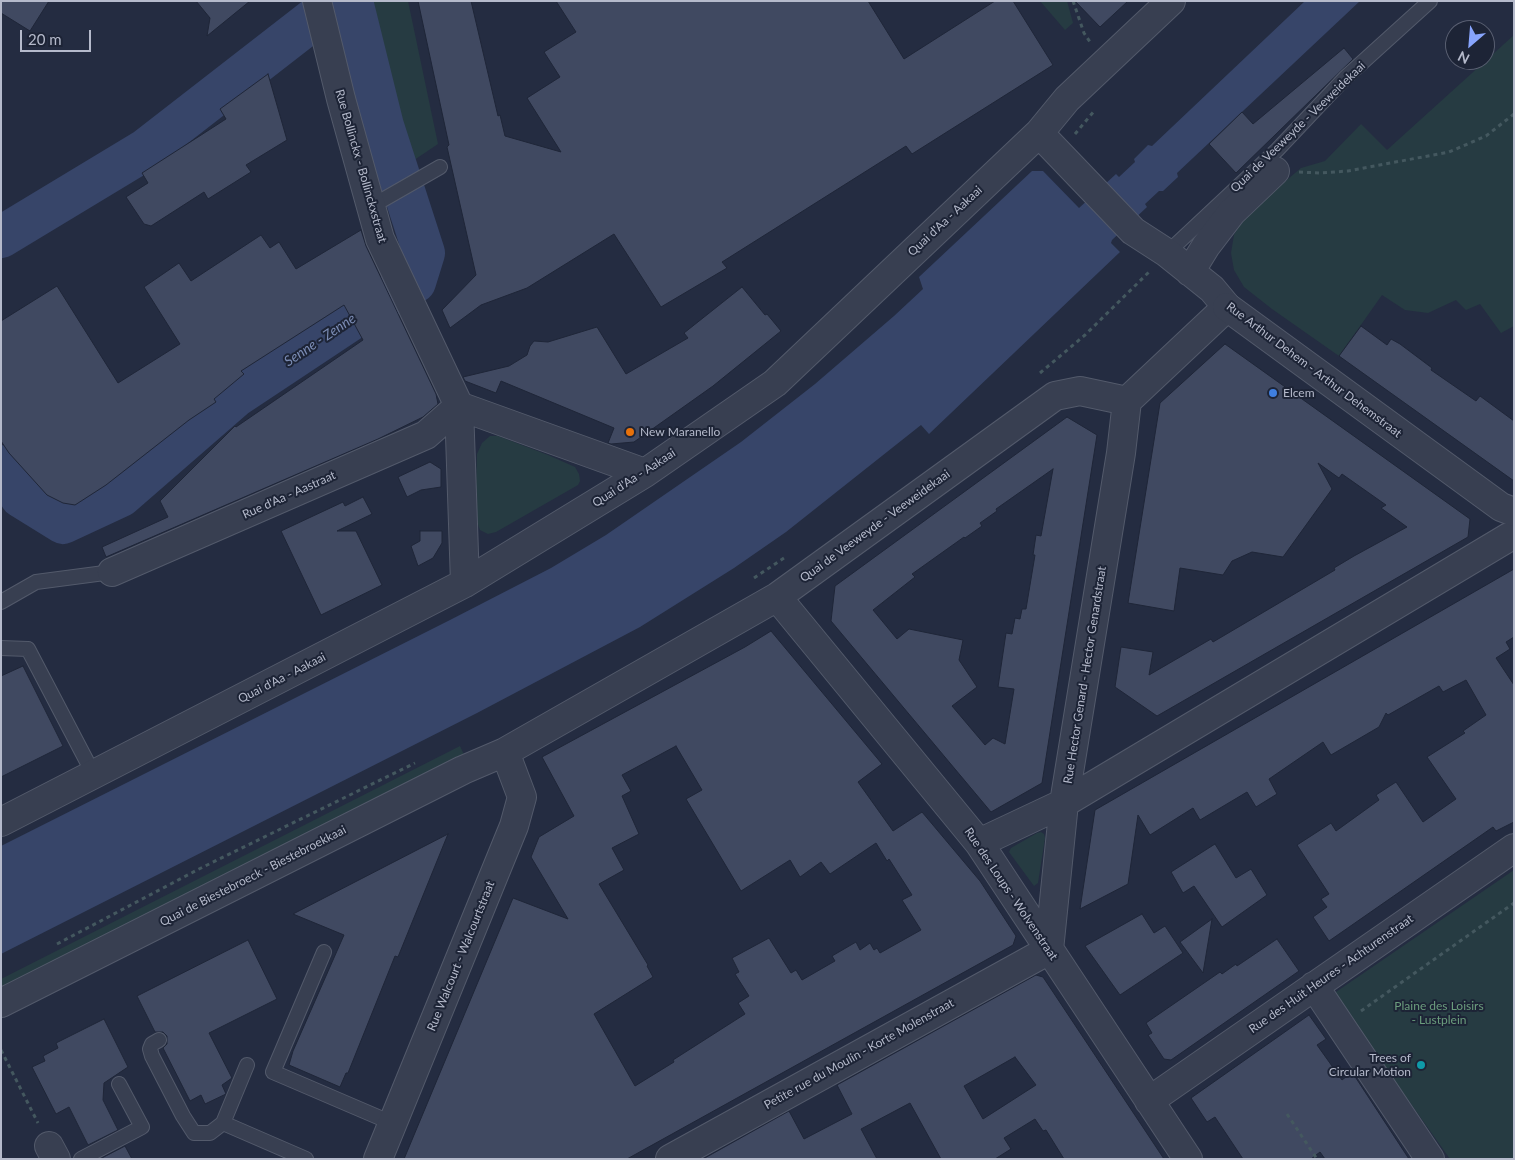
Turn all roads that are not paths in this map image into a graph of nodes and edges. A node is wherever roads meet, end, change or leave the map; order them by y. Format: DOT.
graph roads {
  1 [pos="317,1"];
  2 [pos="1171,1"];
  3 [pos="1430,1"];
  4 [pos="1039,133"];
  5 [pos="440,167"];
  6 [pos="1275,171"];
  7 [pos="380,201"];
  8 [pos="1167,254"];
  9 [pos="1190,272"];
  10 [pos="1227,307"];
  11 [pos="1127,401"];
  12 [pos="459,406"];
  13 [pos="645,472"];
  14 [pos="1514,512"];
  15 [pos="1514,536"];
  16 [pos="112,572"];
  17 [pos="465,583"];
  18 [pos="777,597"];
  19 [pos="1,602"];
  20 [pos="1,648"];
  21 [pos="505,752"];
  22 [pos="94,775"];
  23 [pos="1064,803"];
  24 [pos="1,822"];
  25 [pos="979,843"];
  26 [pos="1513,850"];
  27 [pos="1049,950"];
  28 [pos="324,952"];
  29 [pos="1314,986"];
  30 [pos="1,1003"];
  31 [pos="159,1040"];
  32 [pos="247,1065"];
  33 [pos="119,1084"];
  34 [pos="1149,1101"];
  35 [pos="223,1123"];
  36 [pos="392,1123"];
  37 [pos="81,1159"];
  38 [pos="306,1159"];
  39 [pos="378,1159"];
  40 [pos="670,1159"];
  41 [pos="1188,1159"];
  42 [pos="1430,1159"];
  1 -- 7 [label="street, Rue Bollinckx - Bollinckxstraat"];
  2 -- 4 [label="street, Quai d'Aa - Aakaai"];
  3 -- 8 [label="lane, Quai de Veeweyde - Veeweidekaai"];
  4 -- 8 [label="street, Rue Arthur Dehem - Arthur Dehemstraat"];
  4 -- 13 [label="street, Quai d'Aa - Aakaai"];
  5 -- 7 [label="lane"];
  6 -- 9 [label="street, Quai de Veeweyde - Veeweidekaai"];
  7 -- 12 [label="street, Rue Bollinckx - Bollinckxstraat"];
  8 -- 9 [label="street, Rue Arthur Dehem - Arthur Dehemstraat"];
  9 -- 10 [label="street, Rue Arthur Dehem - Arthur Dehemstraat"];
  10 -- 11 [label="street"];
  10 -- 14 [label="street, Rue Arthur Dehem - Arthur Dehemstraat"];
  11 -- 18 [label="street, Quai de Veeweyde - Veeweidekaai"];
  11 -- 23 [label="street, Rue Hector Genard - Hector Genardstraat"];
  12 -- 13 [label="street"];
  12 -- 16 [label="street, Rue d'Aa - Aastraat"];
  12 -- 17 [label="street, Rue Bollinckx - Bollinckxstraat"];
  13 -- 17 [label="street, Quai d'Aa - Aakaai"];
  15 -- 23 [label="street"];
  16 -- 19 [label="lane"];
  17 -- 22 [label="street, Quai d'Aa - Aakaai"];
  18 -- 21 [label="street, Quai de Veeweyde - Veeweidekaai"];
  18 -- 25 [label="street, Rue des Loups - Wolvenstraat"];
  20 -- 22 [label="lane"];
  21 -- 30 [label="street, Quai de Biestebroeck - Biestebroekkaai"];
  21 -- 36 [label="street, Rue Walcourt - Walcourtstraat"];
  22 -- 24 [label="street, Quai d'Aa - Aakaai"];
  23 -- 25 [label="street"];
  23 -- 27 [label="street, Rue Hector Genard - Hector Genardstraat"];
  25 -- 27 [label="street, Rue des Loups - Wolvenstraat"];
  26 -- 29 [label="street, Rue des Huit Heures - Achturenstraat"];
  27 -- 34 [label="street, Rue des Loups - Wolvenstraat"];
  27 -- 40 [label="street, Petite rue du Moulin - Korte Molenstraat"];
  28 -- 36 [label="lane"];
  29 -- 34 [label="street, Rue des Huit Heures - Achturenstraat"];
  29 -- 42 [label="street"];
  31 -- 35 [label="lane"];
  32 -- 35 [label="lane"];
  33 -- 37 [label="lane"];
  34 -- 41 [label="street, Rue des Loups - Wolvenstraat"];
  35 -- 38 [label="lane"];
  36 -- 39 [label="street, Rue Walcourt - Walcourtstraat"];
}
